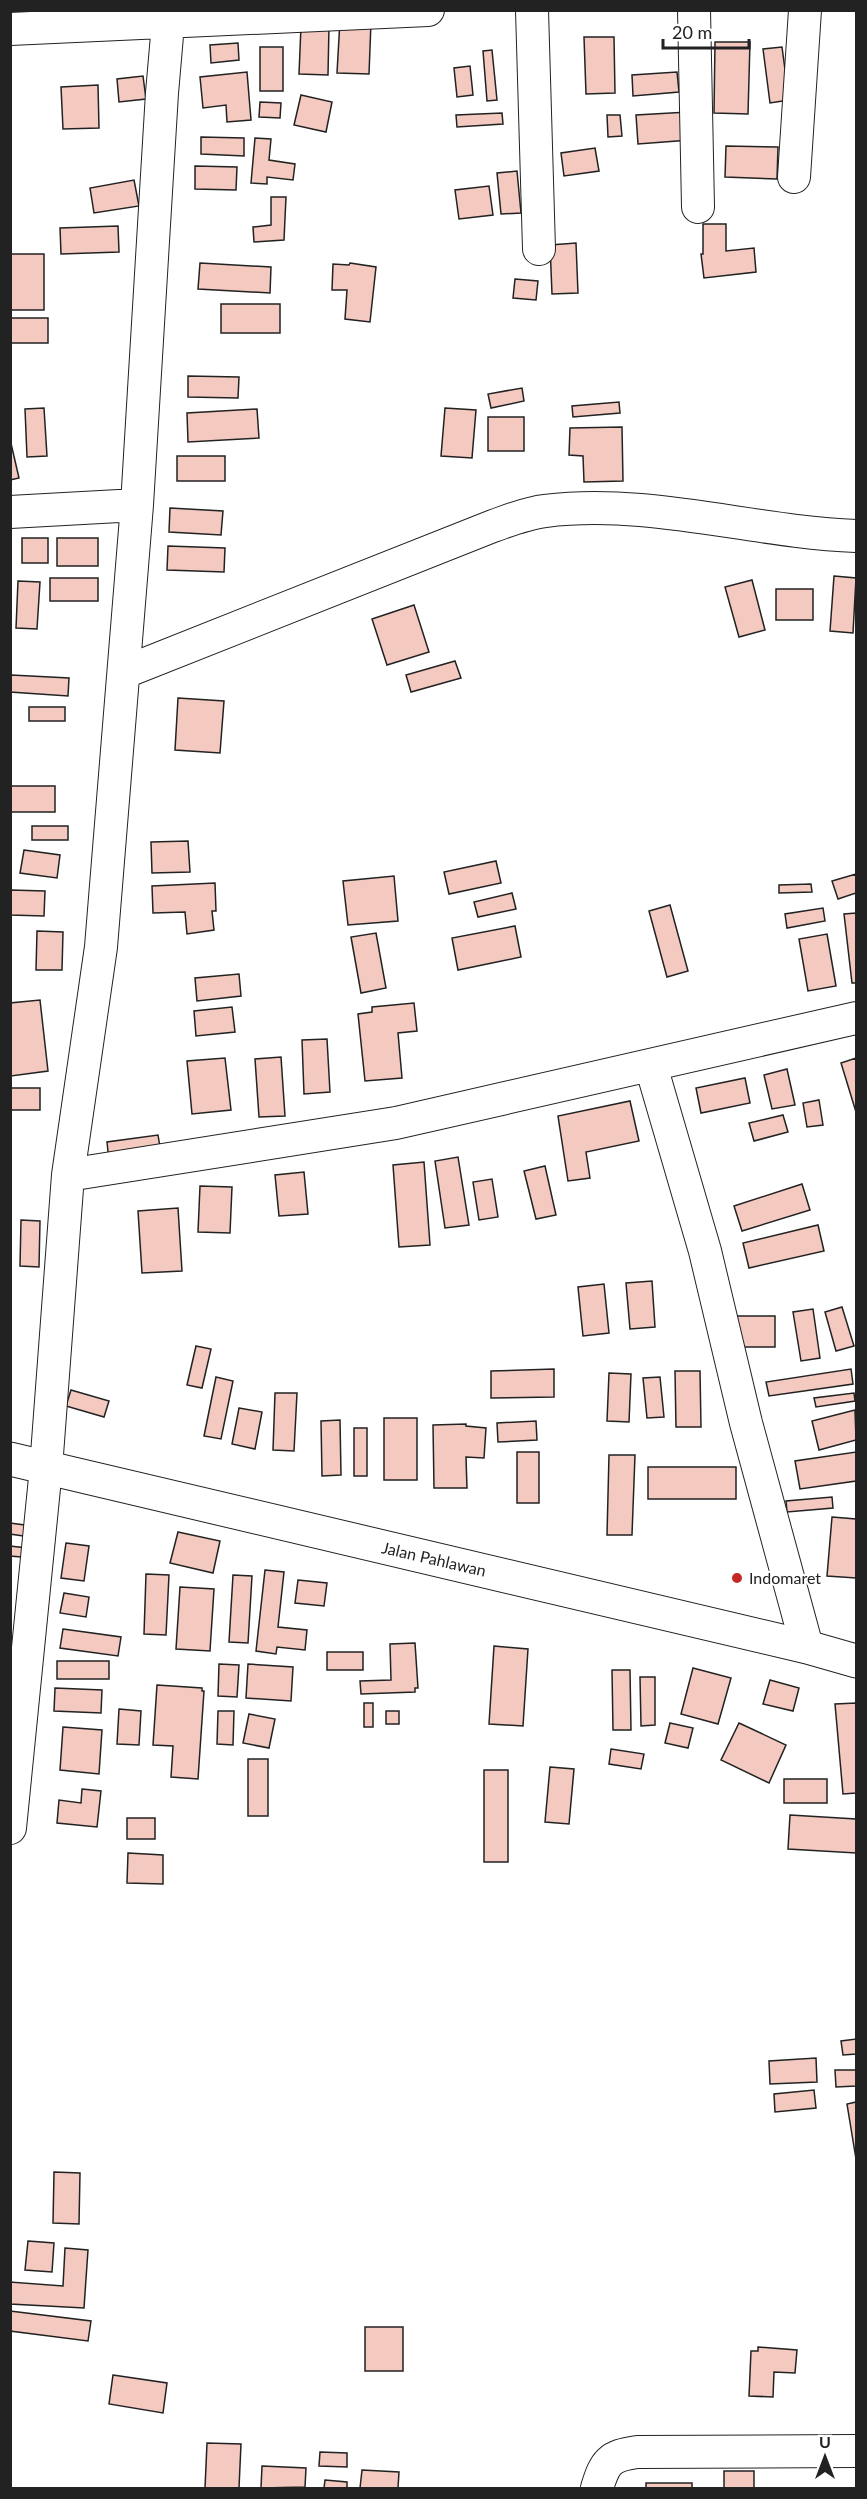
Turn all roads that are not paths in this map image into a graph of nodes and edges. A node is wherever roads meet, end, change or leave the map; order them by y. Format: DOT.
graph roads {
  1 [pos="428,10"];
  2 [pos="532,10"];
  3 [pos="694,10"];
  4 [pos="805,10"];
  5 [pos="18,23"];
  6 [pos="168,24"];
  7 [pos="794,177"];
  8 [pos="698,207"];
  9 [pos="538,249"];
  10 [pos="137,505"];
  11 [pos="10,512"];
  12 [pos="856,536"];
  13 [pos="125,672"];
  14 [pos="856,1018"];
  15 [pos="651,1066"];
  16 [pos="68,1175"];
  17 [pos="10,1459"];
  18 [pos="46,1468"];
  19 [pos="807,1647"];
  20 [pos="856,1661"];
  21 [pos="10,1828"];
  22 [pos="856,2451"];
  23 [pos="597,2488"];
  1 -- 6 [label="street"];
  2 -- 9 [label="street"];
  3 -- 8 [label="street"];
  4 -- 7 [label="street"];
  5 -- 6 [label="street"];
  6 -- 10 [label="street"];
  10 -- 11 [label="street"];
  10 -- 13 [label="street"];
  12 -- 13 [label="street"];
  13 -- 16 [label="street"];
  14 -- 15 [label="street"];
  15 -- 16 [label="street"];
  15 -- 19 [label="street"];
  16 -- 18 [label="street"];
  17 -- 18 [label="highway, Jalan Pahlawan"];
  18 -- 19 [label="highway, Jalan Pahlawan"];
  18 -- 21 [label="street"];
  19 -- 20 [label="highway, Jalan Pahlawan"];
  22 -- 23 [label="street"];
}
